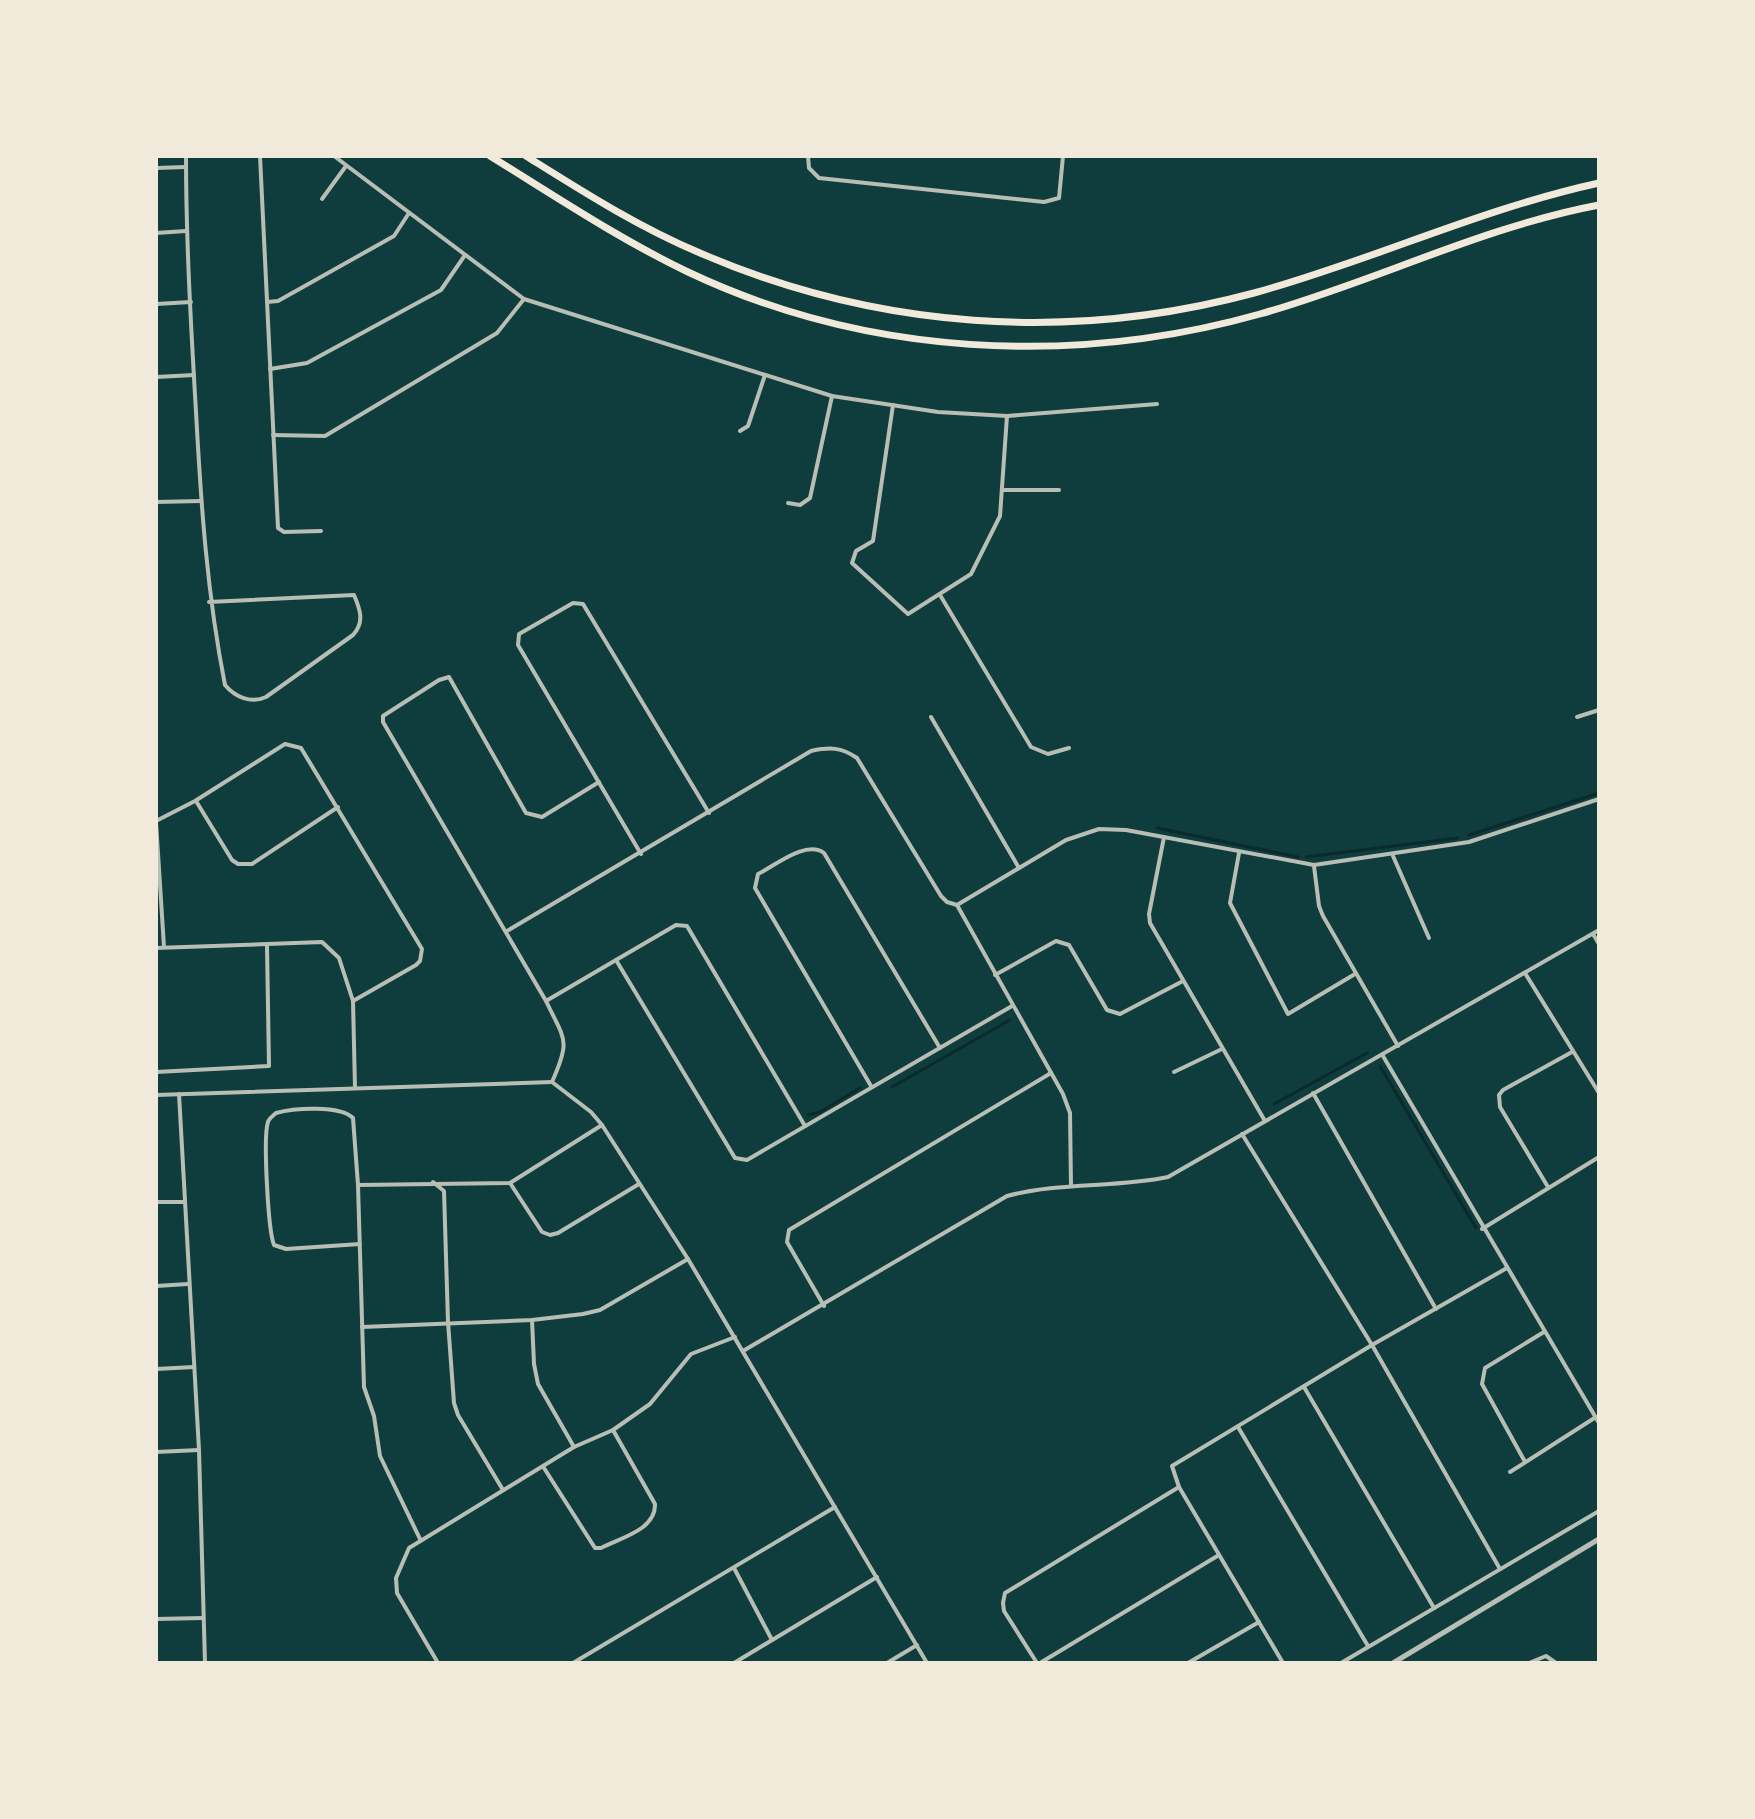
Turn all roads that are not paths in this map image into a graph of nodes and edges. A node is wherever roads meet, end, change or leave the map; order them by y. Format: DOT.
graph roads {
  1 [pos="186,156"];
  2 [pos="260,156"];
  3 [pos="334,156"];
  4 [pos="490,156"];
  5 [pos="526,156"];
  6 [pos="808,156"];
  7 [pos="1063,156"];
  8 [pos="346,166"];
  9 [pos="186,167"];
  10 [pos="156,168"];
  11 [pos="1599,183"];
  12 [pos="322,199"];
  13 [pos="1599,205"];
  14 [pos="409,213"];
  15 [pos="186,231"];
  16 [pos="156,233"];
  17 [pos="465,255"];
  18 [pos="524,299"];
  19 [pos="191,302"];
  20 [pos="267,302"];
  21 [pos="156,304"];
  22 [pos="270,369"];
  23 [pos="194,375"];
  24 [pos="765,375"];
  25 [pos="156,377"];
  26 [pos="832,396"];
  27 [pos="1157,404"];
  28 [pos="893,405"];
  29 [pos="1007,416"];
  30 [pos="740,431"];
  31 [pos="273,435"];
  32 [pos="1002,490"];
  33 [pos="1059,490"];
  34 [pos="201,501"];
  35 [pos="156,502"];
  36 [pos="788,503"];
  37 [pos="321,531"];
  38 [pos="940,594"];
  39 [pos="209,602"];
  40 [pos="1599,710"];
  41 [pos="931,717"];
  42 [pos="1577,717"];
  43 [pos="1069,748"];
  44 [pos="599,782"];
  45 [pos="1599,799"];
  46 [pos="195,801"];
  47 [pos="338,807"];
  48 [pos="709,813"];
  49 [pos="156,821"];
  50 [pos="1164,837"];
  51 [pos="1239,853"];
  52 [pos="641,854"];
  53 [pos="1392,855"];
  54 [pos="1314,865"];
  55 [pos="1019,868"];
  56 [pos="957,905"];
  57 [pos="1599,930"];
  58 [pos="507,931"];
  59 [pos="1593,934"];
  60 [pos="1429,938"];
  61 [pos="1599,944"];
  62 [pos="267,946"];
  63 [pos="164,947"];
  64 [pos="156,948"];
  65 [pos="616,960"];
  66 [pos="1525,973"];
  67 [pos="1355,974"];
  68 [pos="995,975"];
  69 [pos="1183,981"];
  70 [pos="353,1001"];
  71 [pos="546,1001"];
  72 [pos="1012,1006"];
  73 [pos="1398,1046"];
  74 [pos="940,1048"];
  75 [pos="1223,1049"];
  76 [pos="1572,1052"];
  77 [pos="1383,1055"];
  78 [pos="156,1072"];
  79 [pos="1174,1072"];
  80 [pos="1051,1073"];
  81 [pos="552,1082"];
  82 [pos="871,1086"];
  83 [pos="355,1088"];
  84 [pos="1313,1093"];
  85 [pos="1599,1093"];
  86 [pos="179,1094"];
  87 [pos="156,1095"];
  88 [pos="1265,1121"];
  89 [pos="602,1125"];
  90 [pos="805,1126"];
  91 [pos="1242,1134"];
  92 [pos="1599,1157"];
  93 [pos="433,1182"];
  94 [pos="510,1183"];
  95 [pos="640,1184"];
  96 [pos="358,1185"];
  97 [pos="1071,1186"];
  98 [pos="1548,1187"];
  99 [pos="156,1202"];
  100 [pos="183,1202"];
  101 [pos="1482,1229"];
  102 [pos="360,1244"];
  103 [pos="688,1259"];
  104 [pos="1507,1268"];
  105 [pos="188,1284"];
  106 [pos="156,1286"];
  107 [pos="824,1306"];
  108 [pos="1436,1309"];
  109 [pos="532,1320"];
  110 [pos="448,1322"];
  111 [pos="362,1327"];
  112 [pos="1545,1332"];
  113 [pos="735,1337"];
  114 [pos="1372,1345"];
  115 [pos="743,1351"];
  116 [pos="194,1367"];
  117 [pos="156,1369"];
  118 [pos="1304,1387"];
  119 [pos="1597,1420"];
  120 [pos="1238,1427"];
  121 [pos="613,1430"];
  122 [pos="574,1447"];
  123 [pos="199,1450"];
  124 [pos="156,1452"];
  125 [pos="1524,1460"];
  126 [pos="544,1468"];
  127 [pos="1510,1472"];
  128 [pos="1179,1487"];
  129 [pos="503,1490"];
  130 [pos="835,1507"];
  131 [pos="1599,1511"];
  132 [pos="420,1539"];
  133 [pos="1599,1539"];
  134 [pos="1219,1555"];
  135 [pos="734,1567"];
  136 [pos="1500,1569"];
  137 [pos="877,1577"];
  138 [pos="1434,1608"];
  139 [pos="203,1618"];
  140 [pos="156,1619"];
  141 [pos="1259,1622"];
  142 [pos="772,1640"];
  143 [pos="917,1645"];
  144 [pos="1368,1646"];
  145 [pos="205,1663"];
  146 [pos="438,1663"];
  147 [pos="573,1663"];
  148 [pos="734,1663"];
  149 [pos="887,1663"];
  150 [pos="927,1663"];
  151 [pos="1038,1663"];
  152 [pos="1188,1663"];
  153 [pos="1283,1663"];
  154 [pos="1341,1663"];
  155 [pos="1393,1663"];
  156 [pos="1529,1663"];
  157 [pos="1556,1663"];
  1 -- 9 [label="street"];
  2 -- 20 [label="street"];
  3 -- 8 [label="street"];
  4 -- 13 [label="highway"];
  5 -- 11 [label="highway"];
  6 -- 7 [label="street"];
  8 -- 12 [label="street"];
  8 -- 14 [label="street"];
  9 -- 10 [label="street"];
  9 -- 15 [label="street"];
  14 -- 17 [label="street"];
  14 -- 20 [label="street"];
  15 -- 16 [label="street"];
  15 -- 19 [label="street"];
  17 -- 18 [label="street"];
  17 -- 22 [label="street"];
  18 -- 24 [label="street"];
  18 -- 31 [label="street"];
  19 -- 21 [label="street"];
  19 -- 23 [label="street"];
  20 -- 22 [label="street"];
  22 -- 31 [label="street"];
  23 -- 25 [label="street"];
  23 -- 34 [label="street"];
  24 -- 26 [label="street"];
  24 -- 30 [label="street"];
  26 -- 28 [label="street"];
  26 -- 36 [label="street"];
  27 -- 29 [label="street"];
  28 -- 29 [label="street"];
  28 -- 38 [label="street"];
  29 -- 32 [label="street"];
  31 -- 37 [label="street"];
  32 -- 33 [label="street"];
  32 -- 38 [label="street"];
  34 -- 35 [label="street"];
  34 -- 39 [label="street"];
  38 -- 43 [label="street"];
  39 -- 39 [label="street"];
  40 -- 42 [label="street"];
  41 -- 55 [label="street"];
  44 -- 48 [label="street"];
  44 -- 52 [label="street"];
  44 -- 58 [label="street"];
  45 -- 53 [label="street"];
  46 -- 47 [label="street"];
  46 -- 47 [label="street"];
  46 -- 49 [label="street"];
  47 -- 70 [label="street"];
  48 -- 52 [label="street"];
  48 -- 56 [label="street"];
  49 -- 63 [label="street"];
  50 -- 51 [label="street"];
  50 -- 55 [label="street"];
  50 -- 69 [label="street"];
  51 -- 54 [label="street"];
  51 -- 67 [label="street"];
  52 -- 58 [label="street"];
  53 -- 54 [label="street"];
  53 -- 60 [label="street"];
  54 -- 67 [label="street"];
  55 -- 56 [label="street"];
  56 -- 68 [label="street"];
  57 -- 59 [label="street"];
  58 -- 71 [label="street"];
  59 -- 61 [label="street"];
  59 -- 66 [label="street"];
  62 -- 63 [label="street"];
  62 -- 70 [label="street"];
  62 -- 78 [label="street"];
  63 -- 64 [label="street"];
  65 -- 71 [label="street"];
  65 -- 90 [label="street"];
  65 -- 90 [label="street"];
  66 -- 73 [label="street"];
  66 -- 76 [label="street"];
  67 -- 73 [label="street"];
  68 -- 69 [label="street"];
  68 -- 72 [label="street"];
  69 -- 75 [label="street"];
  70 -- 83 [label="street"];
  71 -- 81 [label="street"];
  72 -- 74 [label="street"];
  72 -- 80 [label="street"];
  73 -- 77 [label="street"];
  74 -- 82 [label="street"];
  74 -- 82 [label="street"];
  75 -- 79 [label="street"];
  75 -- 88 [label="street"];
  76 -- 85 [label="street"];
  76 -- 98 [label="street"];
  77 -- 84 [label="street"];
  77 -- 101 [label="street"];
  80 -- 97 [label="street"];
  80 -- 107 [label="street"];
  81 -- 83 [label="street"];
  81 -- 89 [label="street"];
  82 -- 90 [label="street"];
  83 -- 86 [label="street"];
  84 -- 88 [label="street"];
  84 -- 108 [label="street"];
  86 -- 87 [label="street"];
  86 -- 100 [label="street"];
  88 -- 91 [label="street"];
  89 -- 94 [label="street"];
  89 -- 95 [label="street"];
  91 -- 97 [label="street"];
  91 -- 114 [label="street"];
  92 -- 98 [label="street"];
  93 -- 94 [label="street"];
  93 -- 96 [label="street"];
  93 -- 110 [label="street"];
  94 -- 95 [label="street"];
  95 -- 103 [label="street"];
  96 -- 102 [label="street"];
  96 -- 102 [label="street"];
  97 -- 107 [label="street"];
  98 -- 101 [label="street"];
  99 -- 100 [label="street"];
  100 -- 105 [label="street"];
  101 -- 104 [label="street"];
  102 -- 111 [label="street"];
  103 -- 109 [label="street"];
  103 -- 113 [label="street"];
  104 -- 108 [label="street"];
  104 -- 112 [label="street"];
  105 -- 106 [label="street"];
  105 -- 116 [label="street"];
  107 -- 115 [label="street"];
  108 -- 114 [label="street"];
  109 -- 110 [label="street"];
  109 -- 122 [label="street"];
  110 -- 111 [label="street"];
  110 -- 129 [label="street"];
  111 -- 132 [label="street"];
  112 -- 119 [label="street"];
  112 -- 125 [label="street"];
  113 -- 115 [label="street"];
  113 -- 121 [label="street"];
  114 -- 118 [label="street"];
  114 -- 136 [label="street"];
  115 -- 130 [label="street"];
  116 -- 117 [label="street"];
  116 -- 123 [label="street"];
  118 -- 120 [label="street"];
  118 -- 138 [label="street"];
  119 -- 125 [label="street"];
  120 -- 128 [label="street"];
  120 -- 144 [label="street"];
  121 -- 122 [label="street"];
  121 -- 126 [label="street"];
  122 -- 126 [label="street"];
  123 -- 124 [label="street"];
  123 -- 139 [label="street"];
  125 -- 127 [label="street"];
  126 -- 129 [label="street"];
  128 -- 134 [label="street"];
  128 -- 151 [label="street"];
  129 -- 132 [label="street"];
  130 -- 135 [label="street"];
  130 -- 137 [label="street"];
  131 -- 136 [label="street"];
  132 -- 146 [label="street"];
  133 -- 155 [label="street"];
  134 -- 141 [label="street"];
  134 -- 151 [label="street"];
  135 -- 142 [label="street"];
  135 -- 147 [label="street"];
  136 -- 138 [label="street"];
  137 -- 142 [label="street"];
  137 -- 143 [label="street"];
  138 -- 144 [label="street"];
  139 -- 140 [label="street"];
  139 -- 145 [label="street"];
  141 -- 152 [label="street"];
  141 -- 153 [label="street"];
  142 -- 148 [label="street"];
  143 -- 149 [label="street"];
  143 -- 150 [label="street"];
  144 -- 154 [label="street"];
  156 -- 157 [label="street"];
}
